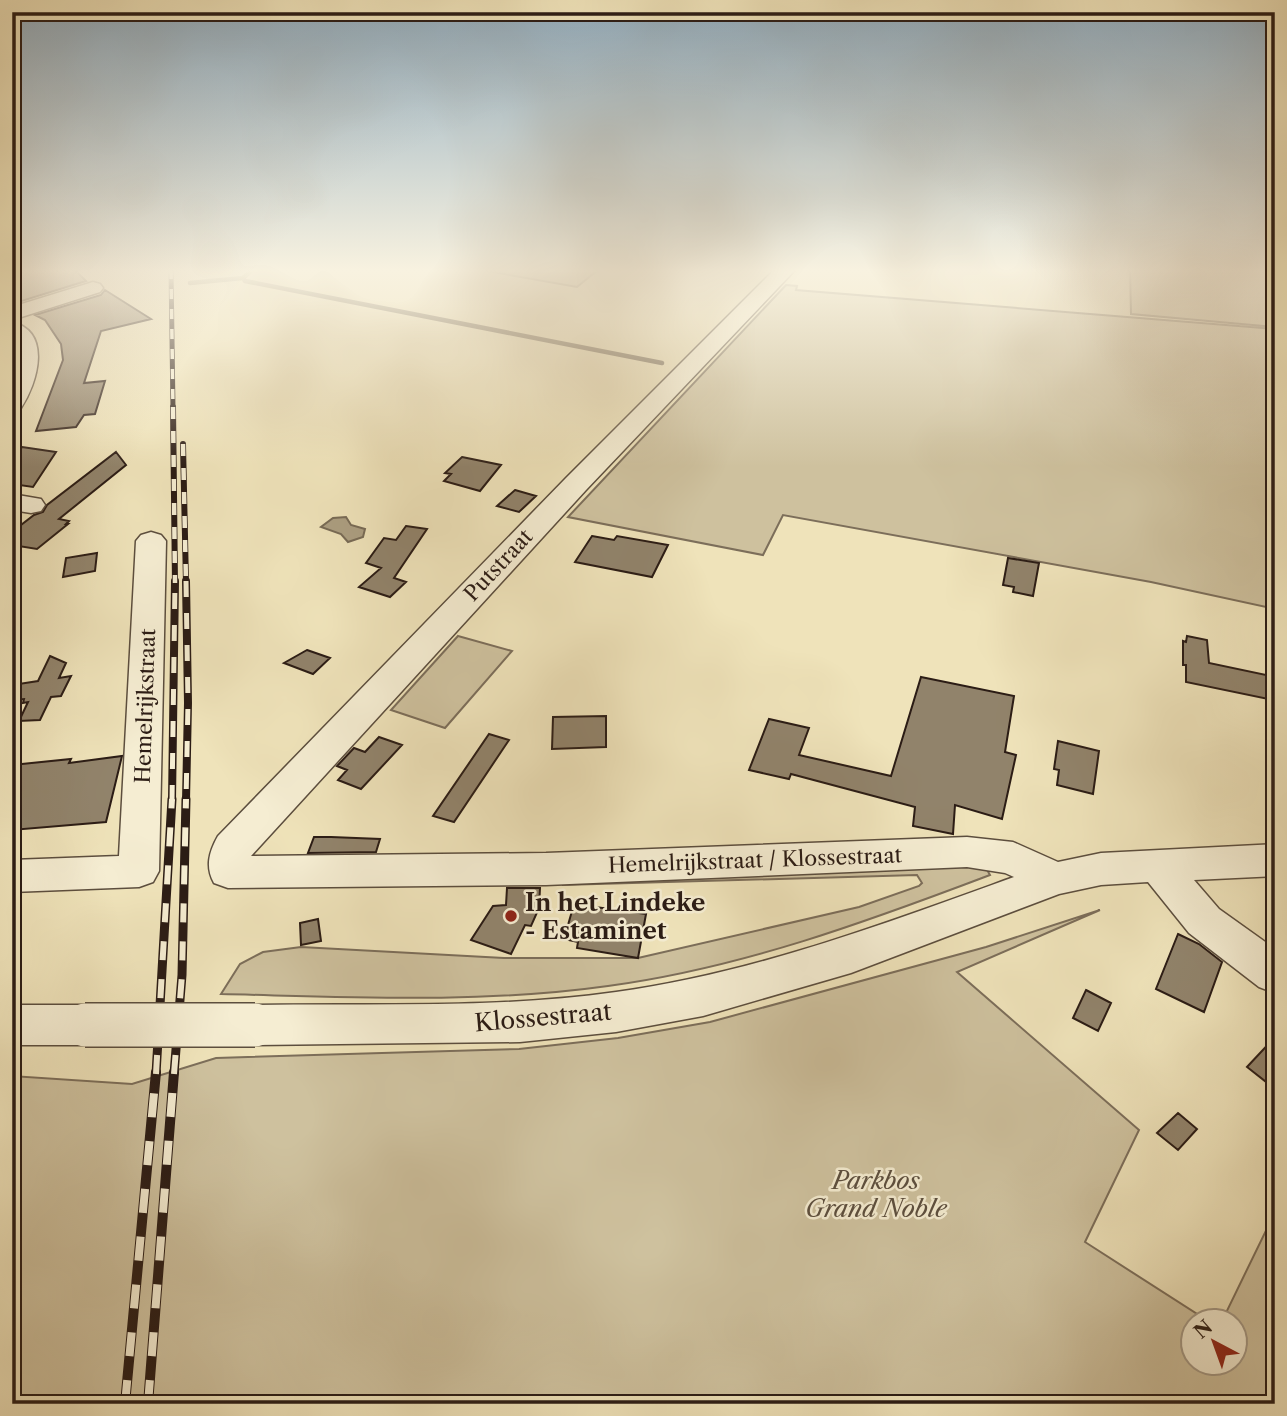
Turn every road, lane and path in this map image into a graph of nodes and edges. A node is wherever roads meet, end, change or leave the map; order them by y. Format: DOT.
graph roads {
  1 [pos="18,335"];
  2 [pos="721,335"];
  3 [pos="12,403"];
  4 [pos="151,541"];
  5 [pos="1275,860"];
  6 [pos="1157,865"];
  7 [pos="228,872"];
  8 [pos="12,876"];
  9 [pos="1054,879"];
  10 [pos="1275,974"];
  11 [pos="12,1025"];
  1 -- 3 [label="street"];
  2 -- 7 [label="street, Putstraat"];
  4 -- 8 [label="street, Hemelrijkstraat"];
  5 -- 6 [label="street"];
  6 -- 9 [label="street"];
  6 -- 10 [label="street"];
  7 -- 9 [label="street, Hemelrijkstraat / Klossestraat"];
  9 -- 11 [label="street, Klossestraat, bridge"];
}
